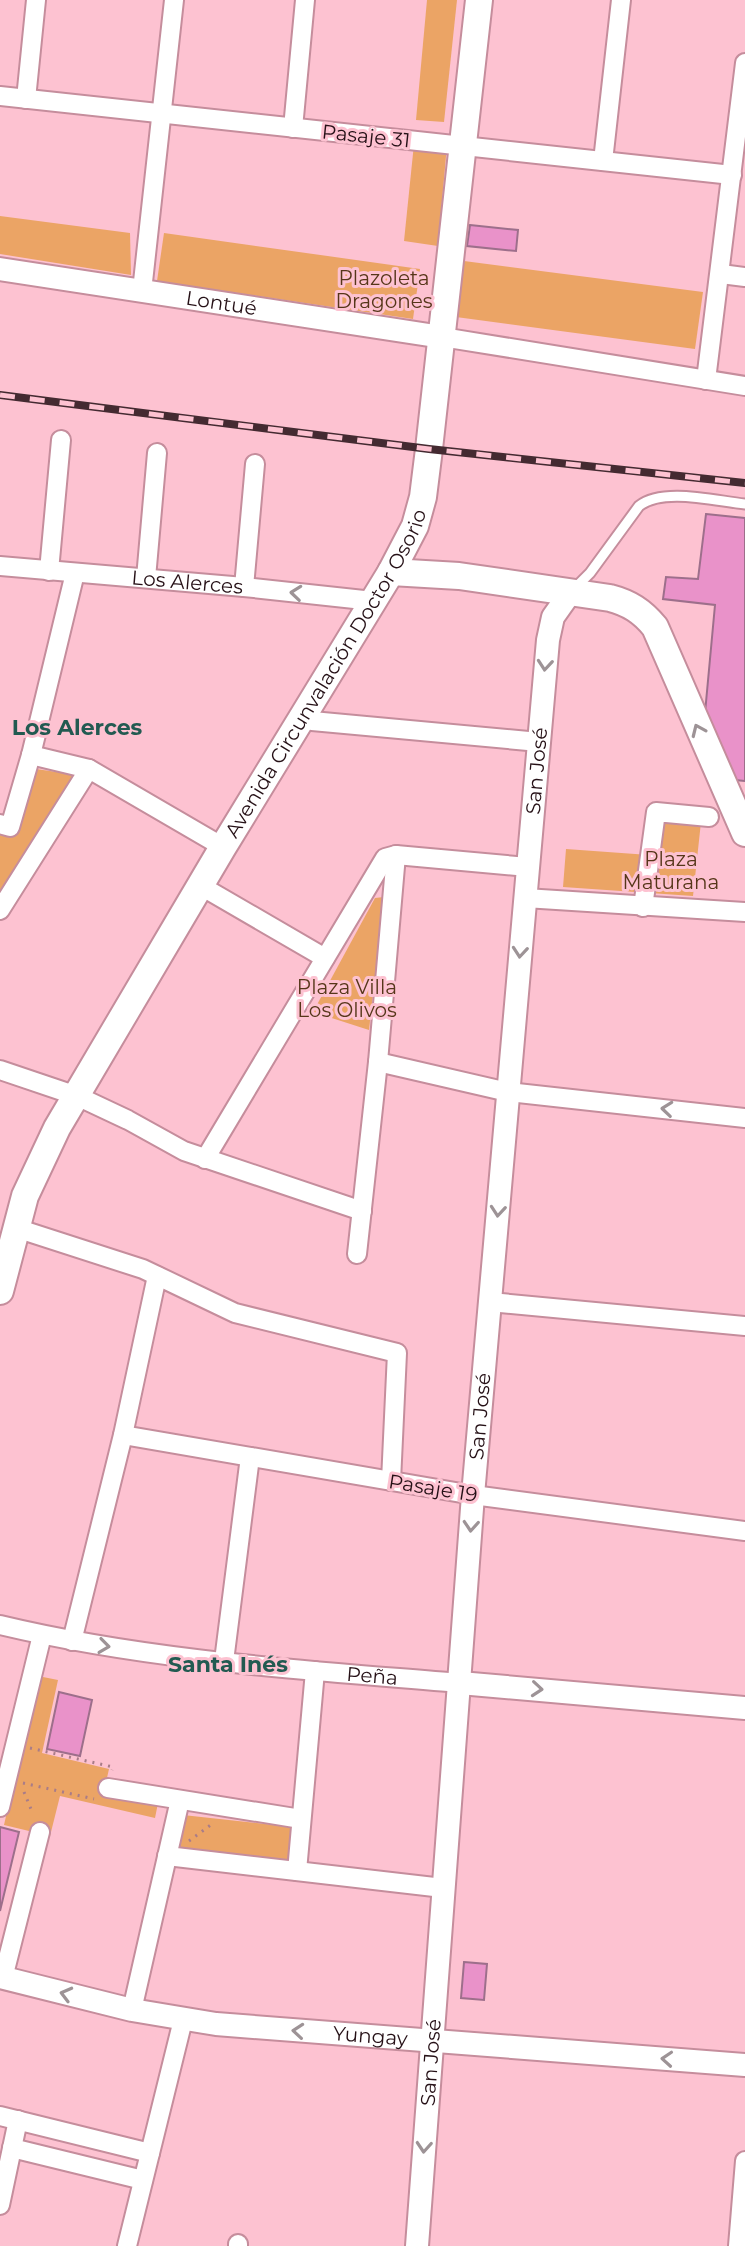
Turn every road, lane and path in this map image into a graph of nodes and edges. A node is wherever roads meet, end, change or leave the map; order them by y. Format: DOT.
graph roads {
  1 [pos="36,0"];
  2 [pos="174,0"];
  3 [pos="305,0"];
  4 [pos="479,0"];
  5 [pos="621,0"];
  6 [pos="745,63"];
  7 [pos="0,96"];
  8 [pos="26,99"];
  9 [pos="162,114"];
  10 [pos="293,128"];
  11 [pos="464,146"];
  12 [pos="740,151"];
  13 [pos="603,161"];
  14 [pos="732,175"];
  15 [pos="0,269"];
  16 [pos="721,274"];
  17 [pos="745,277"];
  18 [pos="142,291"];
  19 [pos="442,337"];
  20 [pos="706,380"];
  21 [pos="745,386"];
  22 [pos="61,440"];
  23 [pos="157,453"];
  24 [pos="255,464"];
  25 [pos="745,504"];
  26 [pos="415,526"];
  27 [pos="0,566"];
  28 [pos="49,571"];
  29 [pos="391,572"];
  30 [pos="75,573"];
  31 [pos="459,576"];
  32 [pos="146,578"];
  33 [pos="244,587"];
  34 [pos="570,593"];
  35 [pos="373,601"];
  36 [pos="303,718"];
  37 [pos="539,742"];
  38 [pos="31,755"];
  39 [pos="89,769"];
  40 [pos="728,807"];
  41 [pos="5,826"];
  42 [pos="745,833"];
  43 [pos="223,847"];
  44 [pos="396,855"];
  45 [pos="528,867"];
  46 [pos="201,886"];
  47 [pos="525,898"];
  48 [pos="643,907"];
  49 [pos="0,910"];
  50 [pos="745,912"];
  51 [pos="325,958"];
  52 [pos="378,1062"];
  53 [pos="0,1070"];
  54 [pos="508,1092"];
  55 [pos="77,1096"];
  56 [pos="745,1118"];
  57 [pos="205,1159"];
  58 [pos="362,1211"];
  59 [pos="16,1228"];
  60 [pos="357,1254"];
  61 [pos="157,1276"];
  62 [pos="0,1291"];
  63 [pos="490,1302"];
  64 [pos="745,1326"];
  65 [pos="123,1435"];
  66 [pos="250,1457"];
  67 [pos="391,1481"];
  68 [pos="473,1495"];
  69 [pos="745,1531"];
  70 [pos="0,1625"];
  71 [pos="42,1635"];
  72 [pos="72,1641"];
  73 [pos="224,1661"];
  74 [pos="315,1671"];
  75 [pos="460,1683"];
  76 [pos="745,1708"];
  77 [pos="15,1744"];
  78 [pos="108,1788"];
  79 [pos="180,1800"];
  80 [pos="0,1807"];
  81 [pos="235,1808"];
  82 [pos="301,1819"];
  83 [pos="40,1832"];
  84 [pos="167,1856"];
  85 [pos="297,1871"];
  86 [pos="443,1888"];
  87 [pos="2,1977"];
  88 [pos="132,2010"];
  89 [pos="183,2020"];
  90 [pos="431,2042"];
  91 [pos="745,2065"];
  92 [pos="9,2118"];
  93 [pos="12,2148"];
  94 [pos="150,2153"];
  95 [pos="745,2161"];
  96 [pos="143,2180"];
  97 [pos="0,2201"];
  98 [pos="127,2246"];
  99 [pos="417,2246"];
  100 [pos="738,2246"];
  1 -- 8 [label="street"];
  2 -- 9 [label="street"];
  3 -- 10 [label="street"];
  4 -- 11 [label="main road, Avenida Circunvalación Doctor Osorio"];
  5 -- 13 [label="street"];
  6 -- 12 [label="street"];
  7 -- 8 [label="street, Pasaje 31"];
  8 -- 9 [label="street, Pasaje 31"];
  9 -- 10 [label="street, Pasaje 31"];
  9 -- 18 [label="street"];
  10 -- 11 [label="street, Pasaje 31"];
  11 -- 13 [label="street, Pasaje 31"];
  11 -- 19 [label="main road, Avenida Circunvalación Doctor Osorio"];
  12 -- 14 [label="street"];
  13 -- 14 [label="street, Pasaje 31"];
  14 -- 16 [label="street"];
  15 -- 18 [label="street, Lontué"];
  16 -- 17 [label="street"];
  16 -- 20 [label="street"];
  18 -- 19 [label="street, Lontué"];
  19 -- 20 [label="street"];
  19 -- 26 [label="main road, Avenida Circunvalación Doctor Osorio"];
  20 -- 21 [label="street"];
  22 -- 28 [label="street"];
  23 -- 32 [label="street"];
  24 -- 33 [label="street"];
  25 -- 34 [label="lane"];
  26 -- 29 [label="main road, Avenida Circunvalación Doctor Osorio"];
  26 -- 31 [label="main road"];
  27 -- 28 [label="street, Los Alerces"];
  28 -- 30 [label="street, Los Alerces"];
  29 -- 31 [label="main road"];
  29 -- 35 [label="main road, Avenida Circunvalación Doctor Osorio"];
  30 -- 32 [label="street, Los Alerces"];
  30 -- 38 [label="street"];
  31 -- 34 [label="main road"];
  32 -- 33 [label="street, Los Alerces"];
  35 -- 33 [label="street, Los Alerces, one-way"];
  34 -- 37 [label="street, San José, one-way"];
  40 -- 34 [label="main road, one-way"];
  35 -- 36 [label="main road, Avenida Circunvalación Doctor Osorio"];
  36 -- 37 [label="street"];
  36 -- 43 [label="main road, Avenida Circunvalación Doctor Osorio"];
  37 -- 45 [label="street, San José"];
  38 -- 39 [label="street"];
  38 -- 41 [label="street"];
  39 -- 43 [label="street"];
  39 -- 49 [label="street"];
  40 -- 42 [label="main road"];
  40 -- 48 [label="street"];
  43 -- 46 [label="main road, Avenida Circunvalación Doctor Osorio"];
  44 -- 45 [label="street"];
  44 -- 51 [label="street"];
  44 -- 52 [label="street"];
  45 -- 47 [label="street, San José"];
  46 -- 51 [label="street"];
  46 -- 55 [label="main road, Avenida Circunvalación Doctor Osorio"];
  47 -- 48 [label="street"];
  47 -- 54 [label="street, San José, one-way"];
  48 -- 50 [label="street"];
  51 -- 57 [label="street"];
  52 -- 54 [label="street"];
  52 -- 58 [label="street"];
  53 -- 55 [label="street"];
  56 -- 54 [label="street, one-way"];
  54 -- 63 [label="street, San José, one-way"];
  55 -- 57 [label="street"];
  55 -- 59 [label="main road, Avenida Circunvalación Doctor Osorio"];
  57 -- 58 [label="street"];
  58 -- 60 [label="street"];
  59 -- 61 [label="street"];
  59 -- 62 [label="main road, Avenida Circunvalación Doctor Osorio"];
  61 -- 65 [label="street"];
  61 -- 67 [label="street"];
  63 -- 64 [label="street"];
  63 -- 68 [label="street, San José"];
  65 -- 66 [label="street, Pasaje 19"];
  65 -- 72 [label="street"];
  66 -- 67 [label="street, Pasaje 19"];
  66 -- 73 [label="street"];
  67 -- 68 [label="street, Pasaje 19"];
  68 -- 69 [label="street, Pasaje 19"];
  68 -- 75 [label="street, San José, one-way"];
  70 -- 71 [label="street, Peña"];
  71 -- 72 [label="street, Peña"];
  71 -- 77 [label="street"];
  72 -- 73 [label="street, Peña, one-way"];
  73 -- 74 [label="street, Peña"];
  74 -- 75 [label="street, Peña"];
  74 -- 82 [label="street"];
  75 -- 76 [label="street, Peña, one-way"];
  75 -- 86 [label="street, San José"];
  77 -- 78 [label="path"];
  77 -- 80 [label="street"];
  78 -- 79 [label="street"];
  78 -- 83 [label="path"];
  79 -- 81 [label="street"];
  79 -- 84 [label="street"];
  81 -- 82 [label="street"];
  81 -- 84 [label="path"];
  82 -- 85 [label="street"];
  83 -- 87 [label="street"];
  84 -- 85 [label="street"];
  84 -- 88 [label="street"];
  85 -- 86 [label="street"];
  86 -- 90 [label="street, San José"];
  88 -- 87 [label="street, Yungay, one-way"];
  88 -- 89 [label="street, Yungay"];
  90 -- 89 [label="street, Yungay, one-way"];
  89 -- 94 [label="street"];
  91 -- 90 [label="street, Yungay, one-way"];
  90 -- 99 [label="street, San José, one-way"];
  92 -- 93 [label="street"];
  92 -- 94 [label="street"];
  93 -- 96 [label="street"];
  93 -- 97 [label="street"];
  94 -- 96 [label="street"];
  95 -- 100 [label="street"];
  96 -- 98 [label="street"];
}
